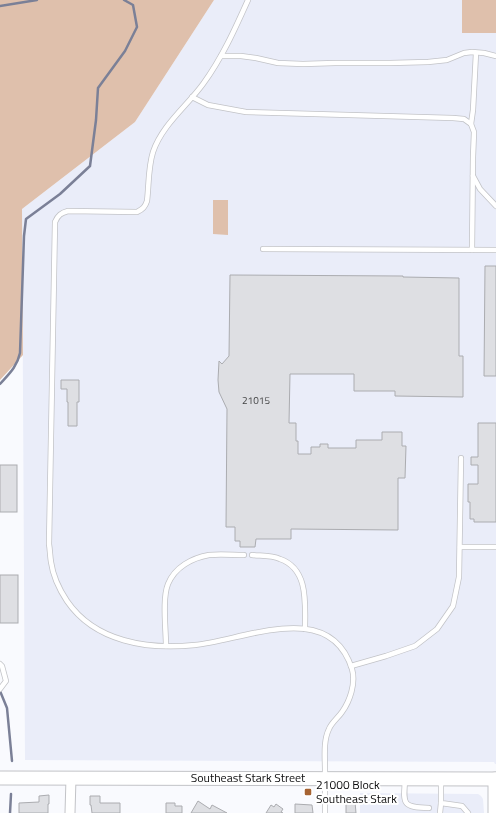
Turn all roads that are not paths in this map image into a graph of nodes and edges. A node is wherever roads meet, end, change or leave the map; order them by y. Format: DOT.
graph roads {
  1 [pos="248,0"];
  2 [pos="476,52"];
  3 [pos="221,56"];
  4 [pos="496,56"];
  5 [pos="192,97"];
  6 [pos="471,124"];
  7 [pos="472,174"];
  8 [pos="496,206"];
  9 [pos="263,249"];
  10 [pos="472,250"];
  11 [pos="496,250"];
  12 [pos="461,458"];
  13 [pos="460,547"];
  14 [pos="496,547"];
  15 [pos="244,555"];
  16 [pos="252,555"];
  17 [pos="305,629"];
  18 [pos="166,646"];
  19 [pos="0,664"];
  20 [pos="350,666"];
  21 [pos="0,689"];
  22 [pos="0,778"];
  23 [pos="71,778"];
  24 [pos="325,778"];
  25 [pos="405,779"];
  26 [pos="441,779"];
  27 [pos="496,780"];
  28 [pos="441,803"];
  29 [pos="429,808"];
  30 [pos="70,813"];
  31 [pos="325,813"];
  32 [pos="440,813"];
  33 [pos="468,813"];
  34 [pos="495,813"];
  1 -- 3 [label="lane"];
  2 -- 3 [label="lane"];
  2 -- 4 [label="lane"];
  2 -- 6 [label="lane"];
  3 -- 5 [label="lane"];
  5 -- 6 [label="lane"];
  5 -- 18 [label="lane"];
  6 -- 7 [label="lane"];
  7 -- 8 [label="lane"];
  7 -- 10 [label="lane"];
  9 -- 10 [label="lane"];
  10 -- 11 [label="lane"];
  12 -- 13 [label="lane"];
  13 -- 14 [label="lane"];
  13 -- 20 [label="lane"];
  15 -- 18 [label="lane"];
  16 -- 17 [label="lane"];
  17 -- 18 [label="lane"];
  17 -- 20 [label="lane"];
  19 -- 21 [label="lane"];
  20 -- 24 [label="lane"];
  22 -- 23 [label="main road, Southeast Stark Street"];
  23 -- 24 [label="main road, Southeast Stark Street"];
  23 -- 30 [label="street"];
  24 -- 25 [label="main road, Southeast Stark Street"];
  24 -- 31 [label="lane"];
  25 -- 26 [label="main road, Southeast Stark Street"];
  25 -- 29 [label="lane"];
  26 -- 27 [label="main road, Southeast Stark Street"];
  26 -- 28 [label="lane"];
  27 -- 34 [label="main road"];
  28 -- 32 [label="lane"];
  28 -- 33 [label="lane"];
}
